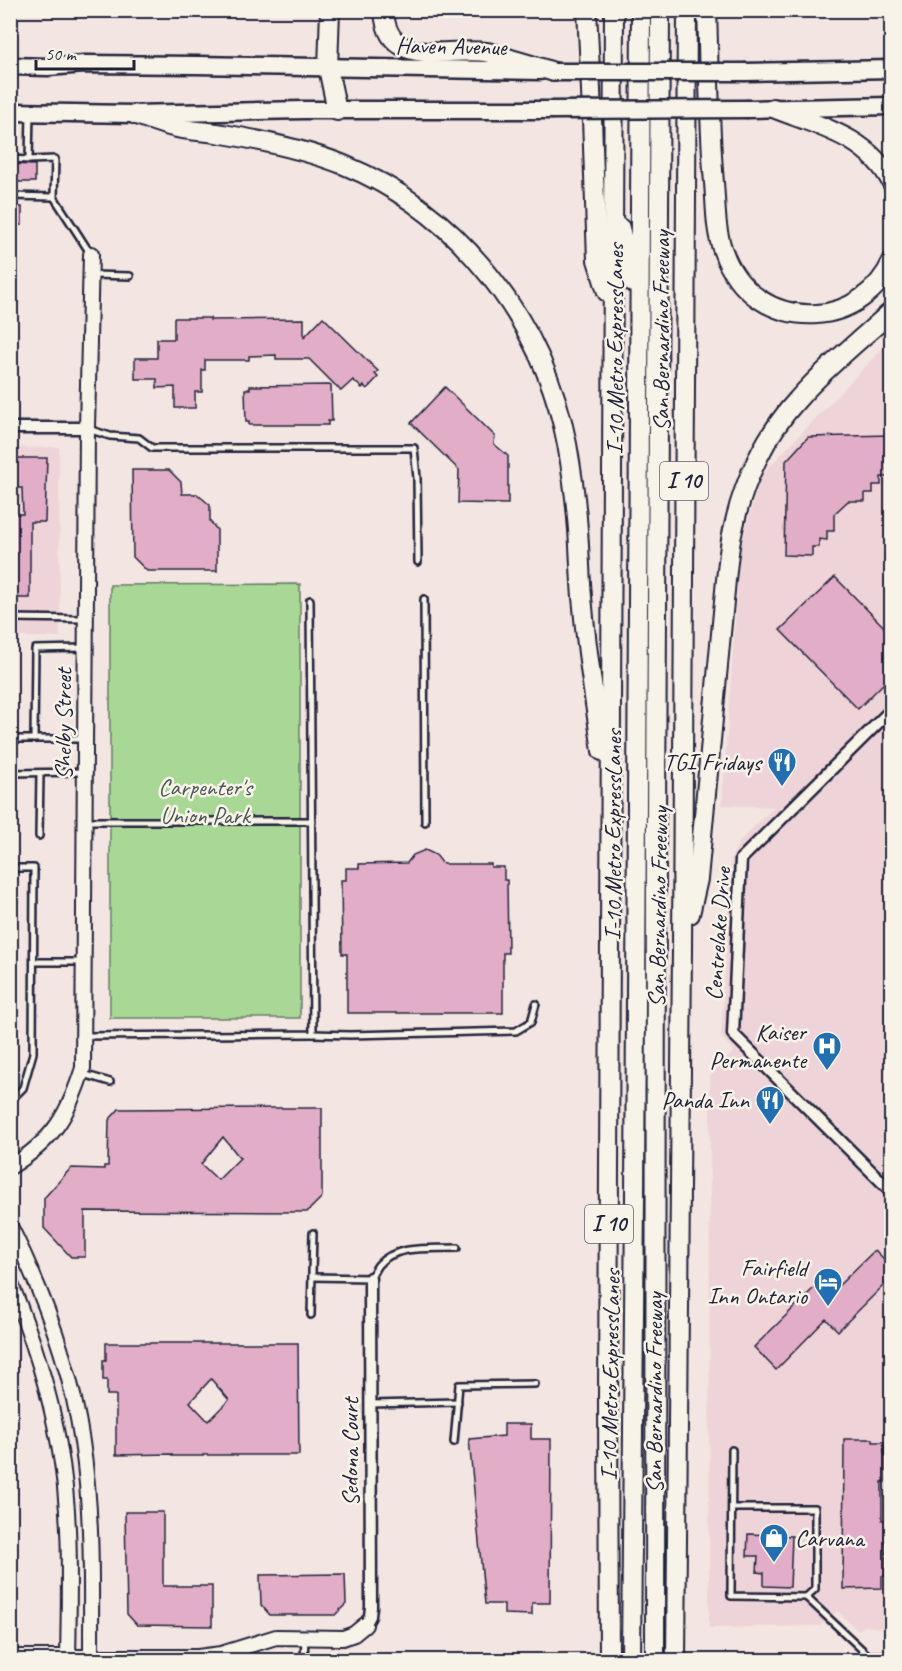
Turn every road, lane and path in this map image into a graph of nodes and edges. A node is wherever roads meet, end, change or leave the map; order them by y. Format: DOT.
graph roads {
  1 [pos="330,10"];
  2 [pos="384,10"];
  3 [pos="586,10"];
  4 [pos="614,10"];
  5 [pos="641,10"];
  6 [pos="660,10"];
  7 [pos="687,10"];
  8 [pos="707,10"];
  9 [pos="10,66"];
  10 [pos="328,68"];
  11 [pos="891,69"];
  12 [pos="554,72"];
  13 [pos="891,106"];
  14 [pos="773,108"];
  15 [pos="337,111"];
  16 [pos="10,112"];
  17 [pos="30,112"];
  18 [pos="134,114"];
  19 [pos="10,159"];
  20 [pos="28,160"];
  21 [pos="891,183"];
  22 [pos="10,196"];
  23 [pos="54,196"];
  24 [pos="613,197"];
  25 [pos="91,254"];
  26 [pos="891,261"];
  27 [pos="90,275"];
  28 [pos="130,276"];
  29 [pos="891,311"];
  30 [pos="613,312"];
  31 [pos="640,315"];
  32 [pos="10,428"];
  33 [pos="87,428"];
  34 [pos="418,562"];
  35 [pos="424,599"];
  36 [pos="310,600"];
  37 [pos="10,618"];
  38 [pos="86,619"];
  39 [pos="86,648"];
  40 [pos="891,709"];
  41 [pos="10,739"];
  42 [pos="34,739"];
  43 [pos="85,739"];
  44 [pos="85,772"];
  45 [pos="10,773"];
  46 [pos="40,773"];
  47 [pos="85,821"];
  48 [pos="312,821"];
  49 [pos="611,821"];
  50 [pos="425,822"];
  51 [pos="39,836"];
  52 [pos="10,868"];
  53 [pos="682,951"];
  54 [pos="34,962"];
  55 [pos="84,962"];
  56 [pos="536,1005"];
  57 [pos="313,1034"];
  58 [pos="83,1036"];
  59 [pos="82,1073"];
  60 [pos="110,1082"];
  61 [pos="10,1101"];
  62 [pos="10,1167"];
  63 [pos="891,1192"];
  64 [pos="10,1226"];
  65 [pos="313,1233"];
  66 [pos="457,1248"];
  67 [pos="312,1277"];
  68 [pos="370,1278"];
  69 [pos="10,1282"];
  70 [pos="311,1315"];
  71 [pos="535,1384"];
  72 [pos="458,1402"];
  73 [pos="370,1404"];
  74 [pos="454,1442"];
  75 [pos="732,1450"];
  76 [pos="732,1508"];
  77 [pos="806,1597"];
  78 [pos="365,1625"];
  79 [pos="305,1637"];
  80 [pos="243,1647"];
  81 [pos="10,1657"];
  82 [pos="891,1658"];
  83 [pos="68,1659"];
  84 [pos="91,1659"];
  85 [pos="140,1659"];
  86 [pos="870,1659"];
  87 [pos="249,1660"];
  88 [pos="304,1660"];
  89 [pos="609,1660"];
  90 [pos="631,1660"];
  91 [pos="655,1660"];
  92 [pos="676,1660"];
  1 -- 10 [label="highway"];
  2 -- 12 [label="highway"];
  3 -- 30 [label="highway"];
  4 -- 24 [label="highway, San Bernardino Freeway / I 10"];
  5 -- 31 [label="highway, I-10 Metro ExpressLanes"];
  6 -- 91 [label="highway, I-10 Metro ExpressLanes"];
  7 -- 53 [label="highway, San Bernardino Freeway / I 10"];
  8 -- 26 [label="highway"];
  9 -- 10 [label="main road, Haven Avenue"];
  10 -- 12 [label="main road, Haven Avenue"];
  10 -- 15 [label="highway"];
  11 -- 12 [label="main road, Haven Avenue, bridge"];
  13 -- 14 [label="main road"];
  14 -- 15 [label="main road, bridge"];
  14 -- 21 [label="highway"];
  15 -- 18 [label="main road"];
  16 -- 17 [label="main road"];
  17 -- 18 [label="main road"];
  17 -- 20 [label="lane"];
  18 -- 49 [label="highway"];
  19 -- 20 [label="lane"];
  20 -- 23 [label="lane"];
  22 -- 23 [label="lane"];
  23 -- 25 [label="lane"];
  24 -- 30 [label="highway, San Bernardino Freeway / I 10"];
  24 -- 31 [label="highway"];
  25 -- 27 [label="street, Shelby Street"];
  27 -- 28 [label="lane"];
  27 -- 33 [label="street, Shelby Street"];
  29 -- 53 [label="highway"];
  30 -- 49 [label="highway, San Bernardino Freeway / I 10"];
  31 -- 90 [label="highway, I-10 Metro ExpressLanes"];
  32 -- 33 [label="street"];
  33 -- 34 [label="lane"];
  33 -- 38 [label="street, Shelby Street"];
  35 -- 50 [label="lane"];
  36 -- 48 [label="lane"];
  37 -- 38 [label="lane"];
  38 -- 39 [label="street, Shelby Street"];
  39 -- 42 [label="lane"];
  39 -- 43 [label="street, Shelby Street"];
  40 -- 63 [label="street, Centrelake Drive"];
  41 -- 42 [label="lane"];
  42 -- 43 [label="lane"];
  43 -- 44 [label="street, Shelby Street"];
  44 -- 46 [label="lane"];
  44 -- 47 [label="street, Shelby Street"];
  45 -- 46 [label="lane"];
  46 -- 51 [label="lane"];
  47 -- 48 [label="lane"];
  47 -- 55 [label="street, Shelby Street"];
  48 -- 57 [label="lane"];
  49 -- 89 [label="highway, San Bernardino Freeway / I 10"];
  52 -- 54 [label="lane"];
  53 -- 92 [label="highway, San Bernardino Freeway / I 10"];
  54 -- 55 [label="lane"];
  54 -- 61 [label="lane"];
  55 -- 58 [label="street, Shelby Street"];
  56 -- 57 [label="lane"];
  57 -- 58 [label="lane"];
  58 -- 59 [label="street, Shelby Street"];
  59 -- 60 [label="lane"];
  59 -- 62 [label="street, Shelby Street"];
  64 -- 84 [label="street"];
  65 -- 67 [label="lane"];
  66 -- 68 [label="lane"];
  67 -- 68 [label="lane"];
  67 -- 70 [label="lane"];
  68 -- 73 [label="street, Sedona Court"];
  69 -- 83 [label="street"];
  71 -- 72 [label="lane"];
  72 -- 73 [label="lane"];
  72 -- 74 [label="lane"];
  73 -- 78 [label="street, Sedona Court"];
  75 -- 76 [label="lane"];
  76 -- 77 [label="lane"];
  76 -- 77 [label="lane"];
  77 -- 86 [label="lane"];
  78 -- 79 [label="street"];
  79 -- 80 [label="street"];
  79 -- 88 [label="lane"];
  80 -- 85 [label="street"];
  80 -- 87 [label="lane"];
  81 -- 83 [label="street"];
  82 -- 86 [label="street"];
  83 -- 84 [label="street"];
  84 -- 85 [label="street"];
}
